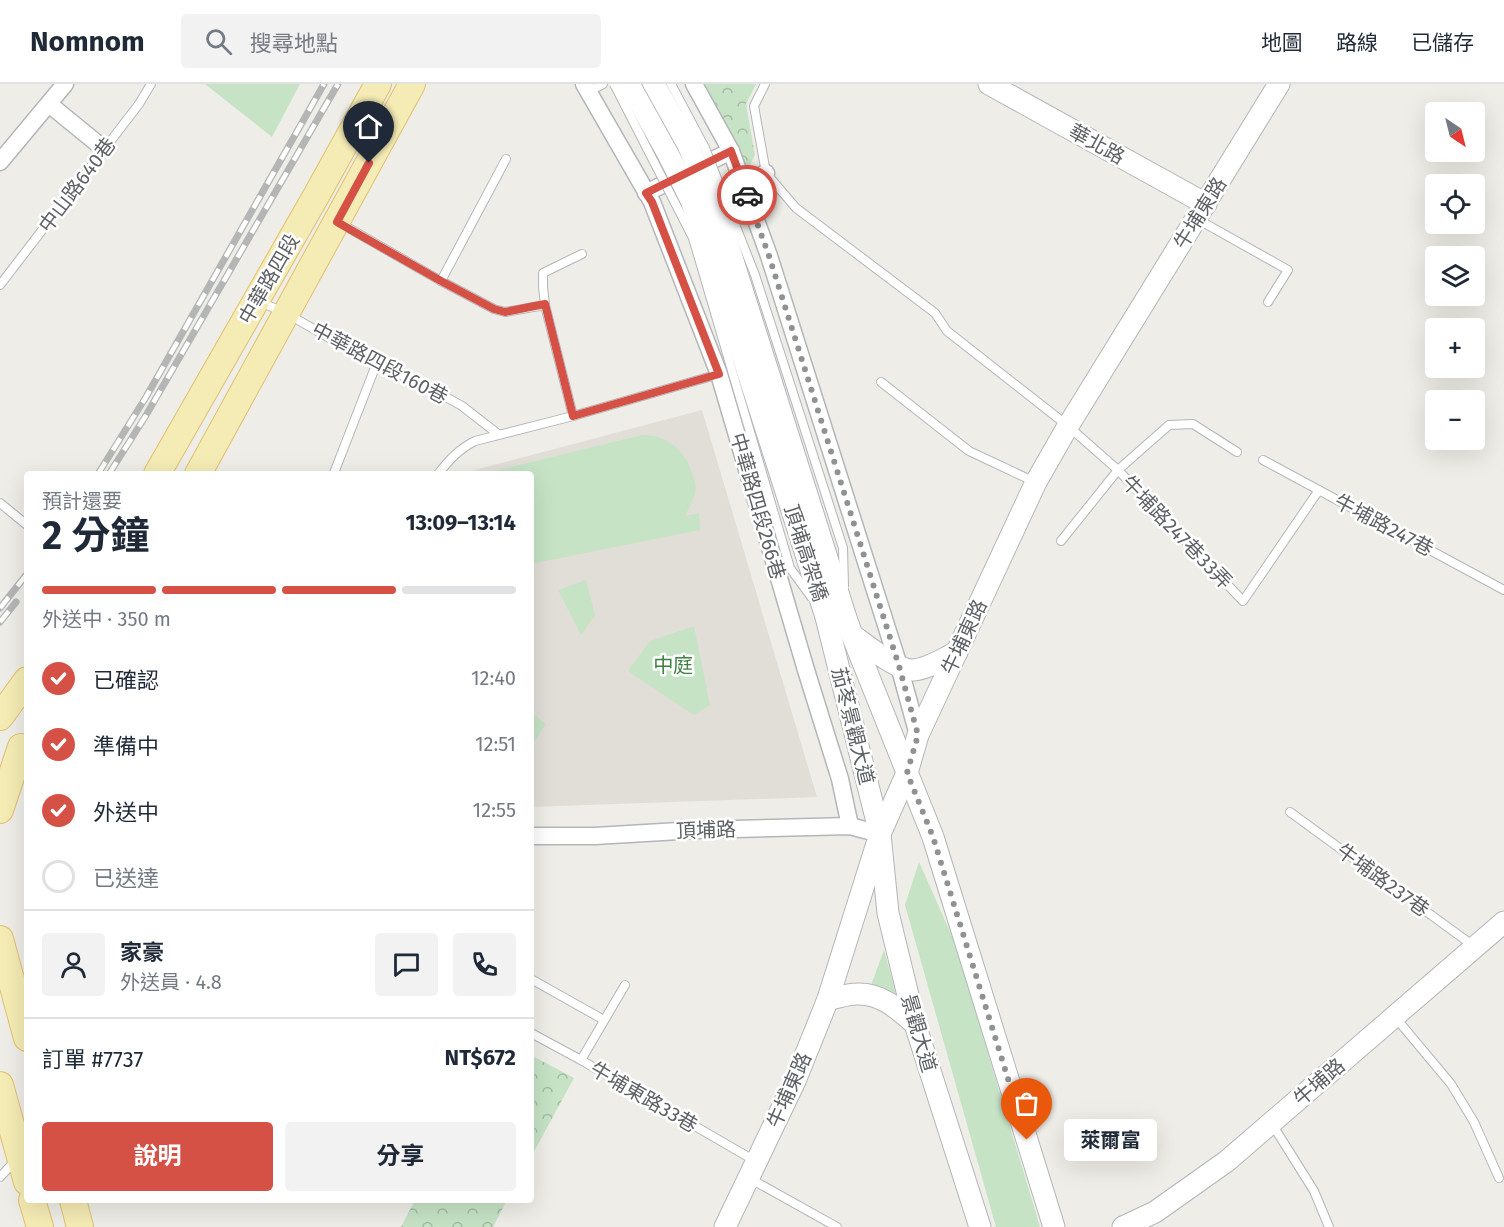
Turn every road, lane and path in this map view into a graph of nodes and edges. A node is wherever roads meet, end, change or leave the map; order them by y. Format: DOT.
graph roads {
  1 [pos="65,84"];
  2 [pos="151,84"];
  3 [pos="378,84"];
  4 [pos="412,84"];
  5 [pos="614,84"];
  6 [pos="629,84"];
  7 [pos="654,84"];
  8 [pos="671,84"];
  9 [pos="694,84"];
  10 [pos="765,84"];
  11 [pos="989,84"];
  12 [pos="1280,84"];
  13 [pos="592,87"];
  14 [pos="49,104"];
  15 [pos="104,149"];
  16 [pos="731,151"];
  17 [pos="506,159"];
  18 [pos="0,162"];
  19 [pos="766,173"];
  20 [pos="743,184"];
  21 [pos="646,193"];
  22 [pos="1201,212"];
  23 [pos="337,222"];
  24 [pos="582,254"];
  25 [pos="441,281"];
  26 [pos="0,285"];
  27 [pos="256,301"];
  28 [pos="1268,302"];
  29 [pos="545,304"];
  30 [pos="286,313"];
  31 [pos="376,365"];
  32 [pos="719,374"];
  33 [pos="881,382"];
  34 [pos="573,416"];
  35 [pos="1068,426"];
  36 [pos="498,434"];
  37 [pos="1237,452"];
  38 [pos="1263,460"];
  39 [pos="1118,470"];
  40 [pos="160,471"];
  41 [pos="200,471"];
  42 [pos="335,471"];
  43 [pos="440,471"];
  44 [pos="1036,482"];
  45 [pos="1319,490"];
  46 [pos="0,503"];
  47 [pos="24,523"];
  48 [pos="1061,541"];
  49 [pos="1504,590"];
  50 [pos="836,616"];
  51 [pos="852,635"];
  52 [pos="957,652"];
  53 [pos="899,666"];
  54 [pos="24,684"];
  55 [pos="0,717"];
  56 [pos="918,735"];
  57 [pos="24,742"];
  58 [pos="0,768"];
  59 [pos="907,773"];
  60 [pos="0,810"];
  61 [pos="1290,812"];
  62 [pos="850,826"];
  63 [pos="880,834"];
  64 [pos="534,836"];
  65 [pos="1504,922"];
  66 [pos="0,939"];
  67 [pos="1475,948"];
  68 [pos="534,981"];
  69 [pos="625,985"];
  70 [pos="828,999"];
  71 [pos="1395,1017"];
  72 [pos="604,1020"];
  73 [pos="915,1024"];
  74 [pos="24,1027"];
  75 [pos="534,1035"];
  76 [pos="581,1059"];
  77 [pos="0,1085"];
  78 [pos="1272,1124"];
  79 [pos="20,1156"];
  80 [pos="753,1170"];
  81 [pos="24,1171"];
  82 [pos="0,1177"];
  83 [pos="1499,1178"];
  84 [pos="33,1203"];
  85 [pos="74,1203"];
  86 [pos="40,1227"];
  87 [pos="80,1227"];
  88 [pos="725,1227"];
  89 [pos="837,1227"];
  90 [pos="980,1227"];
  91 [pos="1054,1227"];
  92 [pos="1123,1227"];
  93 [pos="1329,1227"];
  1 -- 14 [label="street"];
  2 -- 15 [label="lane, 中山路640巷"];
  3 -- 27 [label="main road, 中華路四段"];
  4 -- 23 [label="main road, 中華路四段"];
  5 -- 50 [label="lane, 頂埔高架橋, bridge"];
  6 -- 50 [label="street, 頂埔高架橋, bridge"];
  7 -- 50 [label="street, 頂埔高架橋, bridge"];
  8 -- 50 [label="lane, 頂埔高架橋, bridge"];
  9 -- 16 [label="street"];
  10 -- 19 [label="lane"];
  11 -- 22 [label="street, 華北路"];
  12 -- 22 [label="street, 牛埔東路"];
  13 -- 21 [label="street, 中華路四段266巷"];
  14 -- 15 [label="street"];
  14 -- 18 [label="street"];
  15 -- 26 [label="lane, 中山路640巷"];
  16 -- 20 [label="street"];
  16 -- 21 [label="street"];
  17 -- 25 [label="lane"];
  19 -- 20 [label="street"];
  19 -- 35 [label="lane"];
  20 -- 53 [label="street"];
  21 -- 32 [label="street, 中華路四段266巷"];
  22 -- 28 [label="lane"];
  22 -- 35 [label="street, 牛埔東路"];
  23 -- 25 [label="lane"];
  23 -- 30 [label="main road, 中華路四段"];
  24 -- 29 [label="lane"];
  25 -- 29 [label="lane"];
  27 -- 30 [label="lane, 中華路四段160巷"];
  27 -- 40 [label="main road, 中華路四段"];
  29 -- 34 [label="lane"];
  30 -- 31 [label="lane, 中華路四段160巷"];
  30 -- 41 [label="main road, 中華路四段"];
  31 -- 36 [label="lane, 中華路四段160巷"];
  31 -- 42 [label="lane"];
  32 -- 34 [label="lane"];
  32 -- 62 [label="street, 中華路四段266巷"];
  33 -- 44 [label="lane"];
  34 -- 36 [label="lane"];
  35 -- 39 [label="lane"];
  35 -- 44 [label="street, 牛埔東路"];
  36 -- 43 [label="lane"];
  37 -- 39 [label="lane"];
  38 -- 45 [label="lane, 牛埔路247巷"];
  39 -- 45 [label="lane, 牛埔路247巷33弄"];
  39 -- 48 [label="lane"];
  44 -- 52 [label="street, 牛埔東路"];
  45 -- 49 [label="lane, 牛埔路247巷"];
  46 -- 47 [label="lane"];
  50 -- 51 [label="street, 茄苳景觀大道"];
  50 -- 63 [label="street, 茄苳景觀大道"];
  51 -- 53 [label="street"];
  51 -- 59 [label="street, 茄苳景觀大道"];
  52 -- 53 [label="street"];
  52 -- 56 [label="street, 牛埔東路"];
  53 -- 56 [label="street"];
  54 -- 55 [label="main road"];
  56 -- 59 [label="street, 牛埔東路"];
  57 -- 58 [label="main road"];
  57 -- 60 [label="main road"];
  59 -- 63 [label="street, 牛埔東路"];
  59 -- 91 [label="street"];
  61 -- 67 [label="lane, 牛埔路237巷"];
  62 -- 63 [label="street, 頂埔路"];
  62 -- 64 [label="street, 頂埔路"];
  63 -- 70 [label="street, 牛埔東路"];
  63 -- 73 [label="street, 景觀大道"];
  65 -- 67 [label="street, 牛埔路"];
  66 -- 74 [label="main road"];
  67 -- 71 [label="street, 牛埔路"];
  68 -- 72 [label="lane"];
  69 -- 72 [label="lane"];
  70 -- 73 [label="street"];
  70 -- 80 [label="street, 牛埔東路"];
  71 -- 78 [label="street, 牛埔路"];
  71 -- 83 [label="lane"];
  72 -- 76 [label="lane"];
  73 -- 90 [label="street, 景觀大道"];
  75 -- 76 [label="lane, 牛埔東路33巷"];
  76 -- 80 [label="lane, 牛埔東路33巷"];
  77 -- 79 [label="main road"];
  78 -- 92 [label="street, 牛埔路"];
  78 -- 93 [label="lane"];
  79 -- 81 [label="main road"];
  79 -- 82 [label="lane"];
  80 -- 88 [label="street, 牛埔東路"];
  80 -- 89 [label="lane, 牛埔東路33巷"];
  84 -- 86 [label="main road"];
  85 -- 87 [label="main road"];
}
